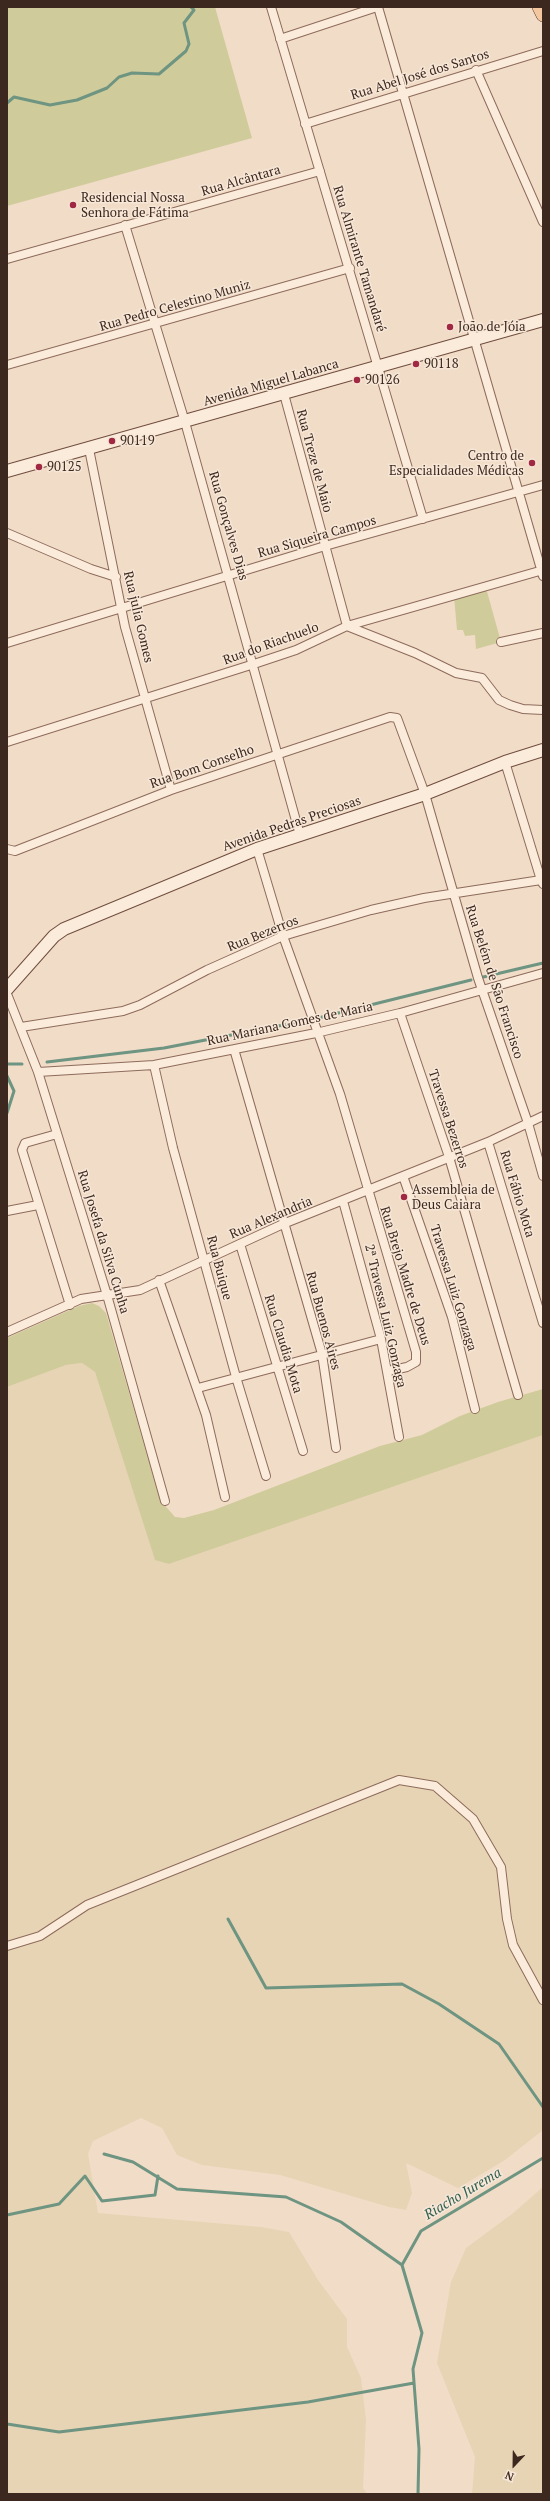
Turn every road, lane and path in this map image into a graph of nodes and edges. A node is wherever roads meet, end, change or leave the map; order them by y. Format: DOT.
graph roads {
  1 [pos="271,7"];
  2 [pos="377,7"];
  3 [pos="539,7"];
  4 [pos="543,14"];
  5 [pos="280,39"];
  6 [pos="543,51"];
  7 [pos="476,70"];
  8 [pos="403,93"];
  9 [pos="305,124"];
  10 [pos="320,171"];
  11 [pos="543,222"];
  12 [pos="125,225"];
  13 [pos="7,258"];
  14 [pos="350,268"];
  15 [pos="543,320"];
  16 [pos="154,325"];
  17 [pos="475,339"];
  18 [pos="7,365"];
  19 [pos="380,367"];
  20 [pos="284,394"];
  21 [pos="185,422"];
  22 [pos="89,448"];
  23 [pos="7,471"];
  24 [pos="543,485"];
  25 [pos="519,491"];
  26 [pos="423,519"];
  27 [pos="7,533"];
  28 [pos="325,546"];
  29 [pos="542,573"];
  30 [pos="229,575"];
  31 [pos="116,576"];
  32 [pos="122,608"];
  33 [pos="347,626"];
  34 [pos="543,632"];
  35 [pos="501,642"];
  36 [pos="7,644"];
  37 [pos="254,664"];
  38 [pos="146,699"];
  39 [pos="543,710"];
  40 [pos="399,720"];
  41 [pos="7,742"];
  42 [pos="543,750"];
  43 [pos="277,754"];
  44 [pos="505,762"];
  45 [pos="171,790"];
  46 [pos="425,794"];
  47 [pos="300,836"];
  48 [pos="257,849"];
  49 [pos="11,850"];
  50 [pos="542,884"];
  51 [pos="452,893"];
  52 [pos="283,936"];
  53 [pos="543,973"];
  54 [pos="7,989"];
  55 [pos="482,990"];
  56 [pos="7,994"];
  57 [pos="400,1013"];
  58 [pos="21,1027"];
  59 [pos="316,1033"];
  60 [pos="234,1049"];
  61 [pos="154,1065"];
  62 [pos="38,1072"];
  63 [pos="543,1116"];
  64 [pos="528,1123"];
  65 [pos="57,1134"];
  66 [pos="488,1142"];
  67 [pos="449,1156"];
  68 [pos="403,1176"];
  69 [pos="543,1176"];
  70 [pos="367,1191"];
  71 [pos="343,1200"];
  72 [pos="38,1205"];
  73 [pos="7,1212"];
  74 [pos="284,1224"];
  75 [pos="240,1244"];
  76 [pos="204,1259"];
  77 [pos="159,1280"];
  78 [pos="107,1295"];
  79 [pos="70,1305"];
  80 [pos="543,1323"];
  81 [pos="7,1332"];
  82 [pos="381,1339"];
  83 [pos="322,1354"];
  84 [pos="278,1366"];
  85 [pos="388,1371"];
  86 [pos="236,1377"];
  87 [pos="198,1388"];
  88 [pos="518,1395"];
  89 [pos="476,1409"];
  90 [pos="399,1437"];
  91 [pos="336,1448"];
  92 [pos="303,1451"];
  93 [pos="266,1476"];
  94 [pos="225,1498"];
  95 [pos="165,1501"];
  96 [pos="7,1946"];
  97 [pos="543,2000"];
  1 -- 5 [label="street, Rua Almirante Tamandaré"];
  2 -- 5 [label="street"];
  2 -- 8 [label="street"];
  3 -- 4 [label="main road"];
  5 -- 9 [label="street, Rua Almirante Tamandaré"];
  6 -- 7 [label="street, Rua Abel José dos Santos"];
  7 -- 8 [label="street, Rua Abel José dos Santos"];
  7 -- 11 [label="street"];
  8 -- 9 [label="street, Rua Abel José dos Santos"];
  8 -- 17 [label="street"];
  9 -- 10 [label="street, Rua Almirante Tamandaré"];
  10 -- 12 [label="street, Rua Alcântara"];
  10 -- 14 [label="street, Rua Almirante Tamandaré"];
  12 -- 13 [label="street, Rua Alcântara"];
  12 -- 16 [label="street, Rua Gonçalves Dias"];
  14 -- 16 [label="street, Rua Pedro Celestino Muniz"];
  14 -- 19 [label="street, Rua Almirante Tamandaré"];
  15 -- 17 [label="main road, Avenida Miguel Labanca"];
  16 -- 18 [label="street, Rua Pedro Celestino Muniz"];
  16 -- 21 [label="street, Rua Gonçalves Dias"];
  17 -- 19 [label="main road, Avenida Miguel Labanca"];
  17 -- 25 [label="street"];
  19 -- 20 [label="main road, Avenida Miguel Labanca"];
  19 -- 26 [label="street, Rua Almirante Tamandaré"];
  20 -- 21 [label="main road, Avenida Miguel Labanca"];
  20 -- 28 [label="street, Rua Treze de Maio"];
  21 -- 22 [label="main road, Avenida Miguel Labanca"];
  21 -- 30 [label="street, Rua Gonçalves Dias"];
  22 -- 23 [label="main road, Avenida Miguel Labanca"];
  22 -- 31 [label="street, Rua julia Gomes"];
  24 -- 25 [label="street, Rua Siqueira Campos"];
  25 -- 26 [label="street, Rua Siqueira Campos"];
  25 -- 29 [label="street"];
  26 -- 28 [label="street, Rua Siqueira Campos"];
  27 -- 31 [label="street"];
  28 -- 30 [label="street, Rua Siqueira Campos"];
  28 -- 33 [label="street, Rua Treze de Maio"];
  29 -- 33 [label="street, Rua do Riachuelo"];
  30 -- 32 [label="street, Rua Siqueira Campos"];
  30 -- 37 [label="street, Rua Gonçalves Dias"];
  31 -- 32 [label="street, Rua julia Gomes"];
  32 -- 36 [label="street, Rua Siqueira Campos"];
  32 -- 38 [label="street, Rua julia Gomes"];
  33 -- 37 [label="street, Rua do Riachuelo"];
  33 -- 39 [label="street"];
  34 -- 35 [label="street"];
  37 -- 38 [label="street, Rua do Riachuelo"];
  37 -- 43 [label="street, Rua Gonçalves Dias"];
  38 -- 41 [label="street, Rua do Riachuelo"];
  38 -- 45 [label="street, Rua julia Gomes"];
  40 -- 43 [label="street, Rua Bom Conselho"];
  40 -- 46 [label="street, Rua Belém de São Francisco"];
  42 -- 44 [label="main road, Avenida Pedras Preciosas"];
  43 -- 45 [label="street, Rua Bom Conselho"];
  43 -- 47 [label="street, Rua Gonçalves Dias"];
  44 -- 46 [label="main road, Avenida Pedras Preciosas"];
  44 -- 50 [label="street"];
  45 -- 49 [label="street, Rua Bom Conselho"];
  46 -- 47 [label="main road, Avenida Pedras Preciosas"];
  46 -- 51 [label="street, Rua Belém de São Francisco"];
  47 -- 48 [label="main road, Avenida Pedras Preciosas"];
  48 -- 52 [label="street"];
  48 -- 54 [label="main road, Avenida Pedras Preciosas"];
  50 -- 51 [label="street, Rua Bezerros"];
  51 -- 52 [label="street, Rua Bezerros"];
  51 -- 55 [label="street, Rua Belém de São Francisco"];
  52 -- 58 [label="street, Rua Bezerros"];
  52 -- 59 [label="street"];
  53 -- 55 [label="street, Rua Mariana Gomes de Maria"];
  55 -- 57 [label="street, Rua Mariana Gomes de Maria"];
  55 -- 64 [label="street, Rua Belém de São Francisco"];
  56 -- 58 [label="street, Rua Josefa da Silva Cunha"];
  57 -- 59 [label="street, Rua Mariana Gomes de Maria"];
  57 -- 67 [label="street, Travessa Bezerros"];
  58 -- 62 [label="street, Rua Josefa da Silva Cunha"];
  59 -- 60 [label="street, Rua Mariana Gomes de Maria"];
  59 -- 70 [label="street"];
  60 -- 61 [label="street, Rua Mariana Gomes de Maria"];
  60 -- 74 [label="street, Rua Buenos Aires"];
  61 -- 62 [label="street, Rua Mariana Gomes de Maria"];
  61 -- 76 [label="street, Rua Buique"];
  62 -- 65 [label="street, Rua Josefa da Silva Cunha"];
  63 -- 64 [label="street, Rua Alexandria"];
  64 -- 66 [label="street, Rua Alexandria"];
  64 -- 69 [label="street, Rua Belém de São Francisco"];
  65 -- 72 [label="street"];
  65 -- 78 [label="street, Rua Josefa da Silva Cunha"];
  66 -- 67 [label="street, Rua Alexandria"];
  66 -- 80 [label="street, Rua Fábio Mota"];
  67 -- 68 [label="street, Rua Alexandria"];
  67 -- 88 [label="street, Travessa Bezerros"];
  68 -- 70 [label="street, Rua Alexandria"];
  68 -- 89 [label="street, Travessa Luiz Gonzaga"];
  70 -- 71 [label="street, Rua Alexandria"];
  70 -- 85 [label="street, Rua Brejo Madre de Deus"];
  71 -- 74 [label="street, Rua Alexandria"];
  71 -- 82 [label="street, 2ª Travessa Luiz Gonzaga"];
  72 -- 73 [label="street"];
  72 -- 79 [label="street"];
  74 -- 75 [label="street, Rua Alexandria"];
  74 -- 83 [label="street, Rua Buenos Aires"];
  75 -- 76 [label="street, Rua Alexandria"];
  75 -- 84 [label="street, Rua Claudia Mota"];
  76 -- 77 [label="street, Rua Alexandria"];
  76 -- 86 [label="street, Rua Buique"];
  77 -- 78 [label="street, Rua Alexandria"];
  77 -- 87 [label="street"];
  78 -- 79 [label="street, Rua Alexandria"];
  78 -- 95 [label="street, Rua Josefa da Silva Cunha"];
  79 -- 81 [label="street, Rua Alexandria"];
  82 -- 83 [label="street"];
  82 -- 85 [label="street, 2ª Travessa Luiz Gonzaga"];
  83 -- 84 [label="street"];
  83 -- 91 [label="street, Rua Buenos Aires"];
  84 -- 86 [label="street"];
  84 -- 92 [label="street, Rua Claudia Mota"];
  85 -- 90 [label="street, 2ª Travessa Luiz Gonzaga"];
  86 -- 87 [label="street"];
  86 -- 93 [label="street, Rua Buique"];
  87 -- 94 [label="street"];
  96 -- 97 [label="street"];
}
